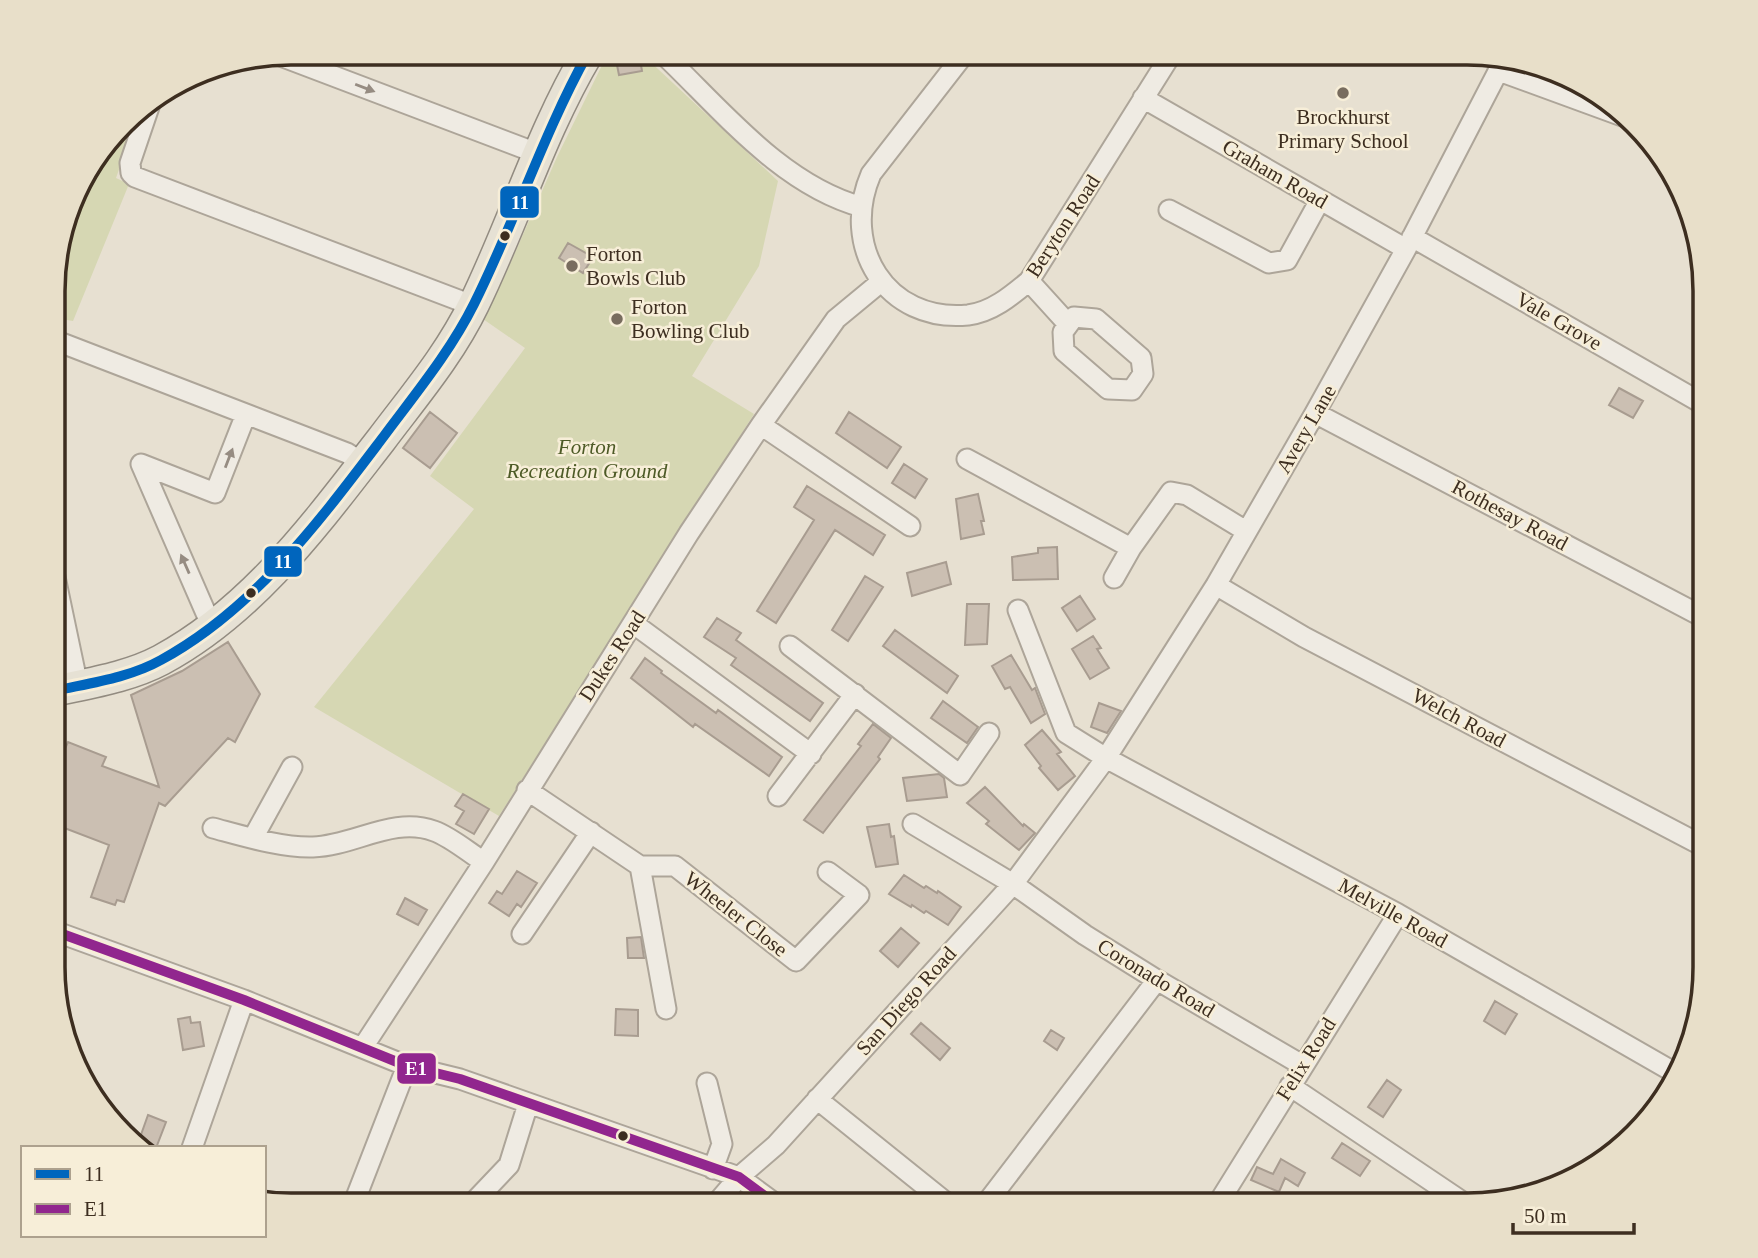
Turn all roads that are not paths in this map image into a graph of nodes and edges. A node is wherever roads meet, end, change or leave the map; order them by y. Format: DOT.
graph roads {
  1 [pos="304,65"];
  2 [pos="581,65"];
  3 [pos="674,65"];
  4 [pos="956,65"];
  5 [pos="1164,65"];
  6 [pos="1500,67"];
  7 [pos="1515,70"];
  8 [pos="1143,98"];
  9 [pos="1592,103"];
  10 [pos="145,119"];
  11 [pos="539,154"];
  12 [pos="1321,200"];
  13 [pos="862,207"];
  14 [pos="1169,210"];
  15 [pos="1409,243"];
  16 [pos="882,281"];
  17 [pos="1029,281"];
  18 [pos="474,306"];
  19 [pos="1068,324"];
  20 [pos="65,344"];
  21 [pos="1693,398"];
  22 [pos="1315,413"];
  23 [pos="246,414"];
  24 [pos="761,425"];
  25 [pos="967,458"];
  26 [pos="363,463"];
  27 [pos="910,526"];
  28 [pos="1246,531"];
  29 [pos="1131,548"];
  30 [pos="1115,578"];
  31 [pos="1216,584"];
  32 [pos="1018,610"];
  33 [pos="1693,612"];
  34 [pos="634,624"];
  35 [pos="212,627"];
  36 [pos="790,646"];
  37 [pos="66,688"];
  38 [pos="855,694"];
  39 [pos="989,733"];
  40 [pos="811,754"];
  41 [pos="1106,758"];
  42 [pos="292,767"];
  43 [pos="1084,786"];
  44 [pos="527,790"];
  45 [pos="778,796"];
  46 [pos="913,824"];
  47 [pos="213,828"];
  48 [pos="591,832"];
  49 [pos="253,838"];
  50 [pos="1693,841"];
  51 [pos="484,862"];
  52 [pos="640,866"];
  53 [pos="828,872"];
  54 [pos="1013,884"];
  55 [pos="1398,914"];
  56 [pos="522,934"];
  57 [pos="65,935"];
  58 [pos="1157,980"];
  59 [pos="244,1000"];
  60 [pos="666,1009"];
  61 [pos="363,1047"];
  62 [pos="1303,1065"];
  63 [pos="407,1066"];
  64 [pos="1668,1069"];
  65 [pos="707,1083"];
  66 [pos="1290,1086"];
  67 [pos="817,1099"];
  68 [pos="528,1104"];
  69 [pos="193,1146"];
  70 [pos="713,1169"];
  71 [pos="739,1177"];
  72 [pos="358,1193"];
  73 [pos="482,1193"];
  74 [pos="725,1193"];
  75 [pos="761,1193"];
  76 [pos="934,1193"];
  77 [pos="994,1193"];
  78 [pos="1224,1193"];
  79 [pos="1448,1193"];
  1 -- 11 [label="street, one-way"];
  2 -- 11 [label="main road"];
  3 -- 13 [label="street"];
  4 -- 13 [label="street, Beryton Road"];
  5 -- 8 [label="street, Beryton Road"];
  6 -- 15 [label="street, Avery Lane"];
  7 -- 9 [label="street"];
  8 -- 12 [label="street, Graham Road"];
  8 -- 17 [label="street, Beryton Road"];
  10 -- 18 [label="street"];
  11 -- 18 [label="main road"];
  12 -- 14 [label="street"];
  12 -- 15 [label="street, Graham Road"];
  13 -- 16 [label="street, Beryton Road"];
  15 -- 21 [label="street, Vale Grove"];
  15 -- 22 [label="street, Avery Lane"];
  16 -- 17 [label="street, Beryton Road"];
  16 -- 24 [label="street, Dukes Road"];
  17 -- 19 [label="street"];
  18 -- 26 [label="main road"];
  20 -- 23 [label="street"];
  22 -- 28 [label="street, Avery Lane"];
  22 -- 33 [label="street, Rothesay Road"];
  23 -- 26 [label="street"];
  35 -- 23 [label="street, one-way"];
  24 -- 27 [label="street"];
  24 -- 34 [label="street, Dukes Road"];
  25 -- 29 [label="street"];
  26 -- 35 [label="main road"];
  28 -- 29 [label="street"];
  28 -- 31 [label="street, Avery Lane"];
  29 -- 30 [label="street"];
  31 -- 41 [label="street, Avery Lane"];
  31 -- 50 [label="street, Welch Road"];
  32 -- 41 [label="street, Melville Road"];
  34 -- 40 [label="street"];
  34 -- 44 [label="street, Dukes Road"];
  35 -- 37 [label="main road"];
  36 -- 38 [label="street"];
  38 -- 39 [label="street"];
  38 -- 40 [label="street"];
  40 -- 45 [label="street"];
  41 -- 43 [label="street, Avery Lane"];
  41 -- 55 [label="street, Melville Road"];
  42 -- 49 [label="street"];
  43 -- 54 [label="street, San Diego Road"];
  44 -- 48 [label="street"];
  44 -- 51 [label="street, Dukes Road"];
  46 -- 54 [label="street, Coronado Road"];
  47 -- 49 [label="street"];
  48 -- 52 [label="street"];
  48 -- 56 [label="street"];
  49 -- 51 [label="street"];
  51 -- 61 [label="street, Dukes Road"];
  52 -- 53 [label="street, Wheeler Close"];
  52 -- 60 [label="street"];
  54 -- 58 [label="street, Coronado Road"];
  54 -- 67 [label="street, San Diego Road"];
  55 -- 62 [label="street, Felix Road"];
  55 -- 64 [label="street, Melville Road"];
  57 -- 59 [label="street"];
  58 -- 62 [label="street, Coronado Road"];
  58 -- 77 [label="street"];
  59 -- 61 [label="street"];
  59 -- 69 [label="street"];
  61 -- 63 [label="street"];
  62 -- 66 [label="street, Felix Road"];
  63 -- 68 [label="street"];
  63 -- 72 [label="street"];
  65 -- 70 [label="street"];
  66 -- 78 [label="street, Felix Road"];
  66 -- 79 [label="street"];
  67 -- 71 [label="street, San Diego Road"];
  67 -- 76 [label="street"];
  68 -- 70 [label="street"];
  68 -- 73 [label="street"];
  70 -- 71 [label="street"];
  71 -- 74 [label="street, San Diego Road"];
  71 -- 75 [label="street"];
}
